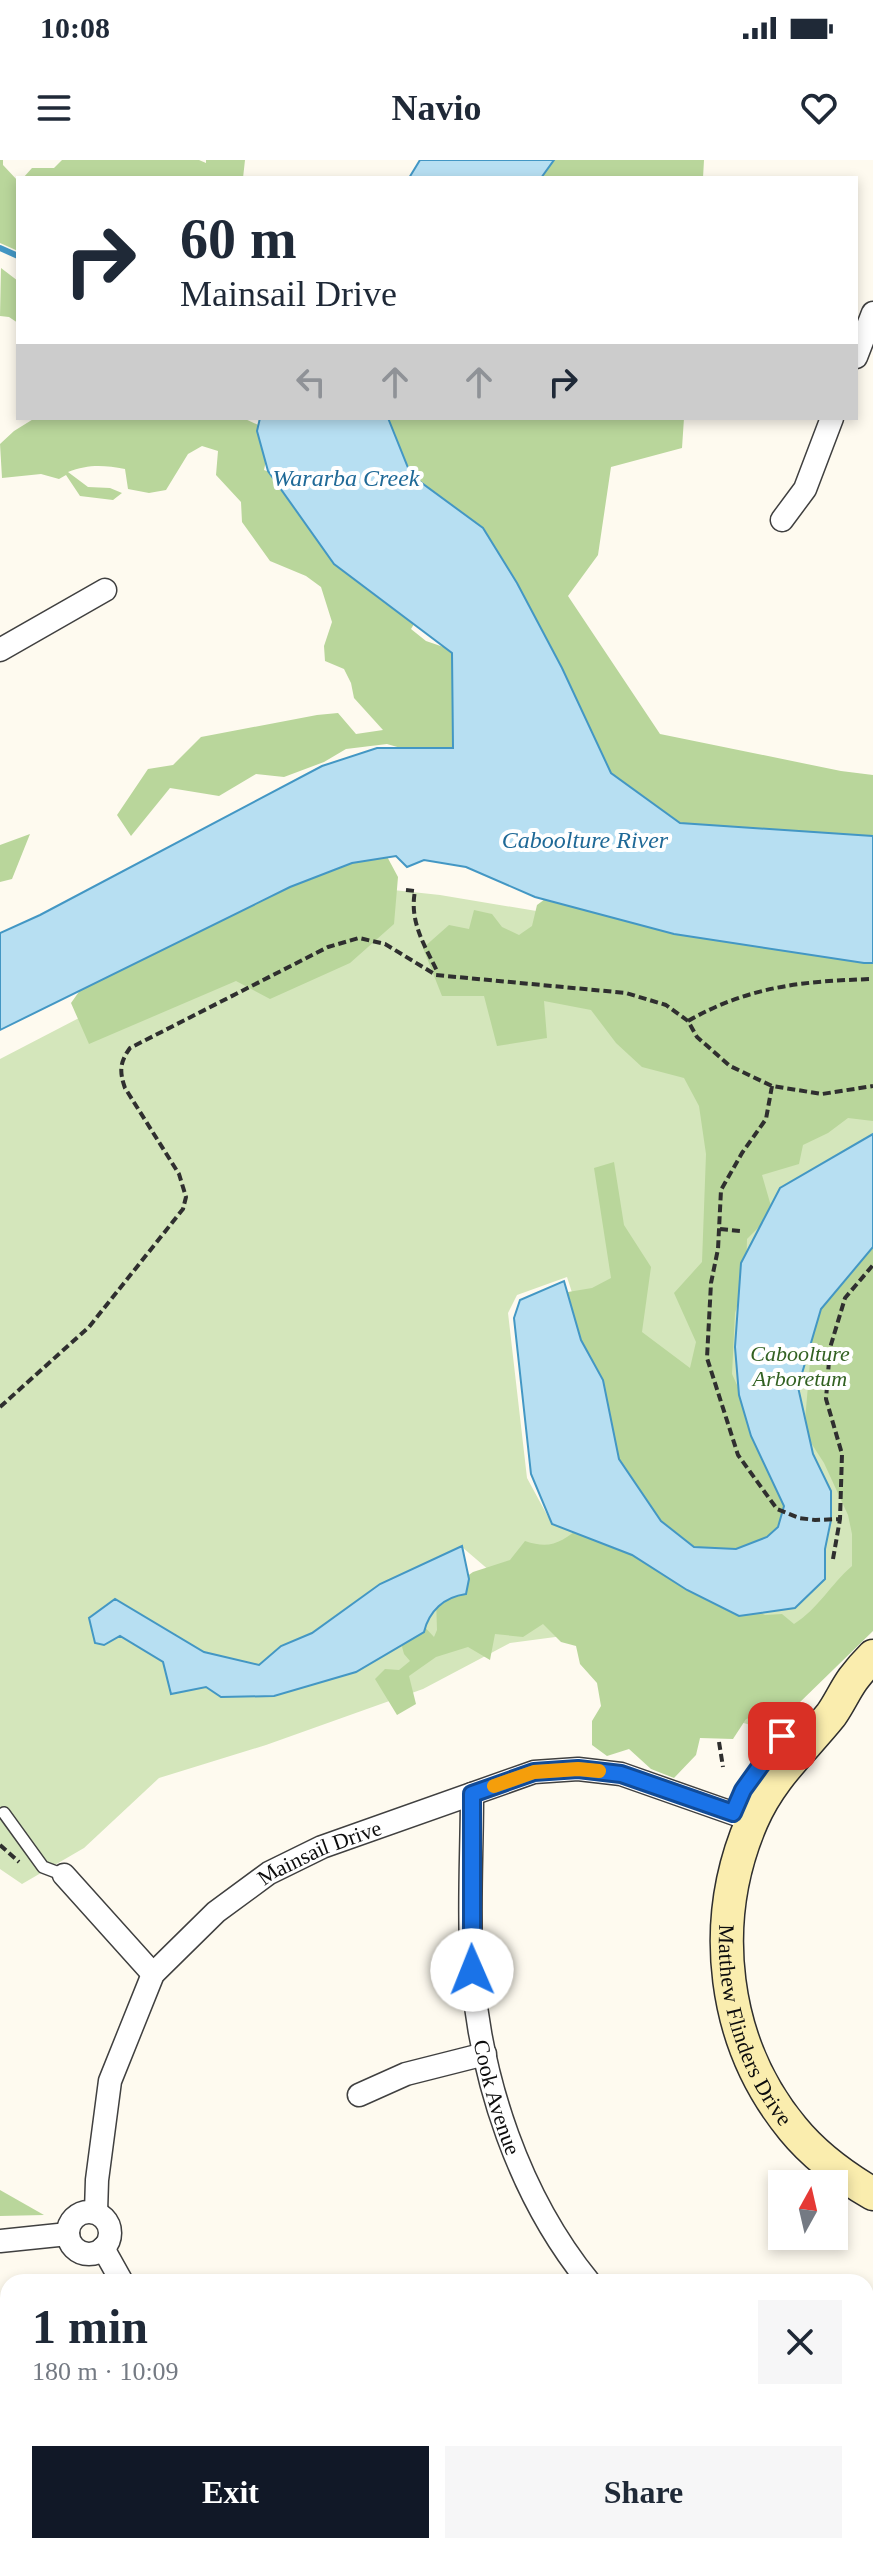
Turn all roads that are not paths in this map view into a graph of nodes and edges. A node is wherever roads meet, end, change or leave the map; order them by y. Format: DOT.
graph roads {
  1 [pos="873,313"];
  2 [pos="858,352"];
  3 [pos="831,420"];
  4 [pos="782,520"];
  5 [pos="105,590"];
  6 [pos="0,650"];
  7 [pos="864,1666"];
  8 [pos="472,1794"];
  9 [pos="4,1813"];
  10 [pos="742,1816"];
  11 [pos="64,1875"];
  12 [pos="153,1974"];
  13 [pos="485,2054"];
  14 [pos="359,2095"];
  15 [pos="806,2170"];
  16 [pos="873,2194"];
  17 [pos="848,2202"];
  18 [pos="96,2212"];
  19 [pos="873,2218"];
  20 [pos="68,2234"];
  21 [pos="0,2241"];
  22 [pos="103,2248"];
  23 [pos="118,2274"];
  24 [pos="576,2274"];
  25 [pos="188,2554"];
  26 [pos="212,2554"];
  1 -- 2 [label="street"];
  3 -- 4 [label="street"];
  5 -- 6 [label="street"];
  7 -- 10 [label="street, Matthew Flinders Drive"];
  8 -- 10 [label="street, Mainsail Drive"];
  8 -- 12 [label="street, Mainsail Drive"];
  8 -- 13 [label="street, Cook Avenue"];
  9 -- 11 [label="lane"];
  10 -- 15 [label="street, Matthew Flinders Drive"];
  10 -- 16 [label="street, Matthew Flinders Drive"];
  11 -- 12 [label="street"];
  12 -- 18 [label="street, Mainsail Drive"];
  13 -- 14 [label="street"];
  13 -- 24 [label="street, Cook Avenue"];
  17 -- 19 [label="street"];
  18 -- 20 [label="street"];
  18 -- 22 [label="street"];
  20 -- 21 [label="street"];
  20 -- 22 [label="street"];
  22 -- 23 [label="street"];
  25 -- 26 [label="street"];
}
